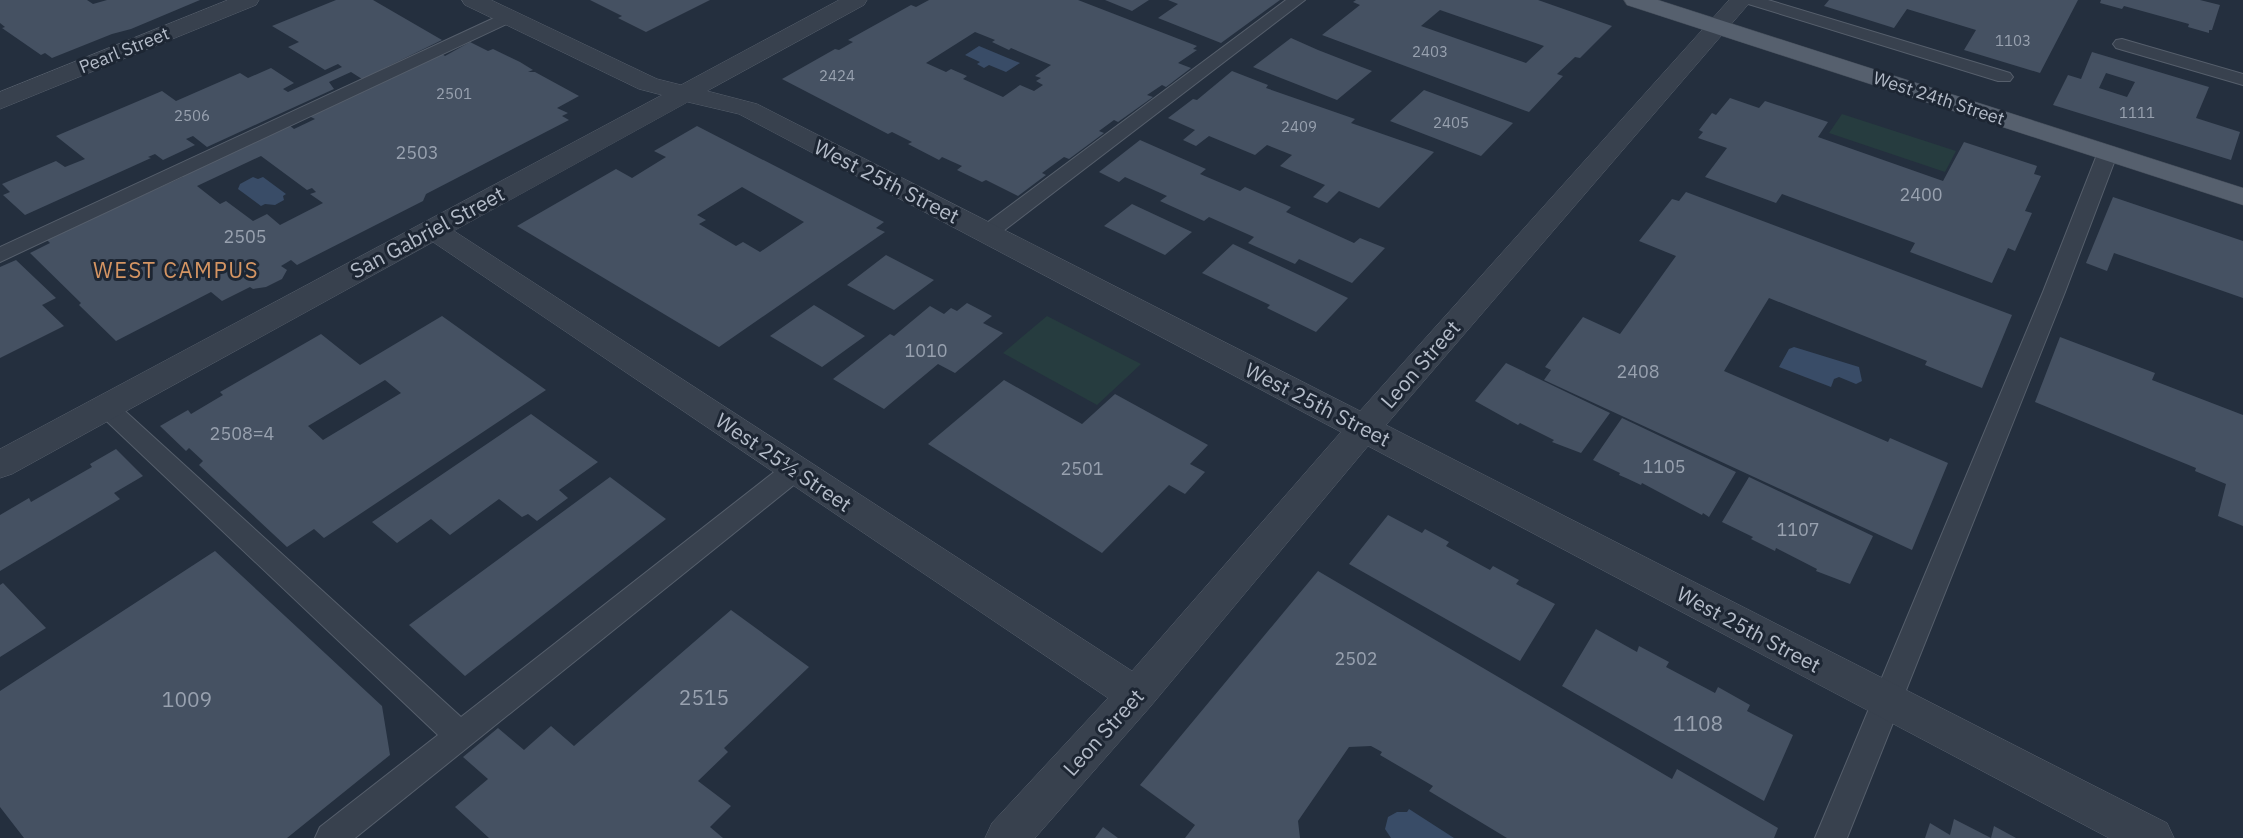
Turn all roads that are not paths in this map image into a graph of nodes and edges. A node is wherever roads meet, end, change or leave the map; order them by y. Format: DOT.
graph roads {
  1 [pos="248,0"];
  2 [pos="473,0"];
  3 [pos="856,0"];
  4 [pos="1297,0"];
  5 [pos="1635,0"];
  6 [pos="1741,0"];
  7 [pos="1751,0"];
  8 [pos="507,17"];
  9 [pos="1719,27"];
  10 [pos="2122,44"];
  11 [pos="2004,77"];
  12 [pos="2243,80"];
  13 [pos="684,94"];
  14 [pos="3,96"];
  15 [pos="2108,152"];
  16 [pos="2243,196"];
  17 [pos="432,229"];
  18 [pos="987,233"];
  19 [pos="0,255"];
  20 [pos="106,407"];
  21 [pos="1364,428"];
  22 [pos="0,465"];
  23 [pos="796,469"];
  24 [pos="1136,695"];
  25 [pos="1886,702"];
  26 [pos="460,736"];
  27 [pos="331,838"];
  28 [pos="1007,838"];
  29 [pos="1831,838"];
  30 [pos="2152,838"];
  1 -- 14 [label="street, Pearl Street"];
  2 -- 8 [label="street, West 25th Street"];
  3 -- 13 [label="street, San Gabriel Street"];
  4 -- 18 [label="lane"];
  5 -- 9 [label="main road, West 24th Street"];
  6 -- 9 [label="street, Leon Street"];
  7 -- 11 [label="lane"];
  8 -- 13 [label="street, West 25th Street"];
  8 -- 19 [label="lane"];
  9 -- 15 [label="main road, West 24th Street"];
  9 -- 21 [label="street, Leon Street"];
  10 -- 12 [label="lane"];
  13 -- 17 [label="street, San Gabriel Street"];
  13 -- 18 [label="street, West 25th Street"];
  15 -- 16 [label="main road, West 24th Street"];
  15 -- 25 [label="lane"];
  17 -- 20 [label="street, San Gabriel Street"];
  17 -- 23 [label="street, West 25½ Street"];
  18 -- 21 [label="street, West 25th Street"];
  20 -- 22 [label="street, San Gabriel Street"];
  20 -- 26 [label="lane"];
  21 -- 24 [label="street, Leon Street"];
  21 -- 25 [label="street, West 25th Street"];
  23 -- 24 [label="street, West 25½ Street"];
  23 -- 26 [label="lane"];
  24 -- 28 [label="street, Leon Street"];
  25 -- 29 [label="lane"];
  25 -- 30 [label="street, West 25th Street"];
  26 -- 27 [label="lane"];
}
